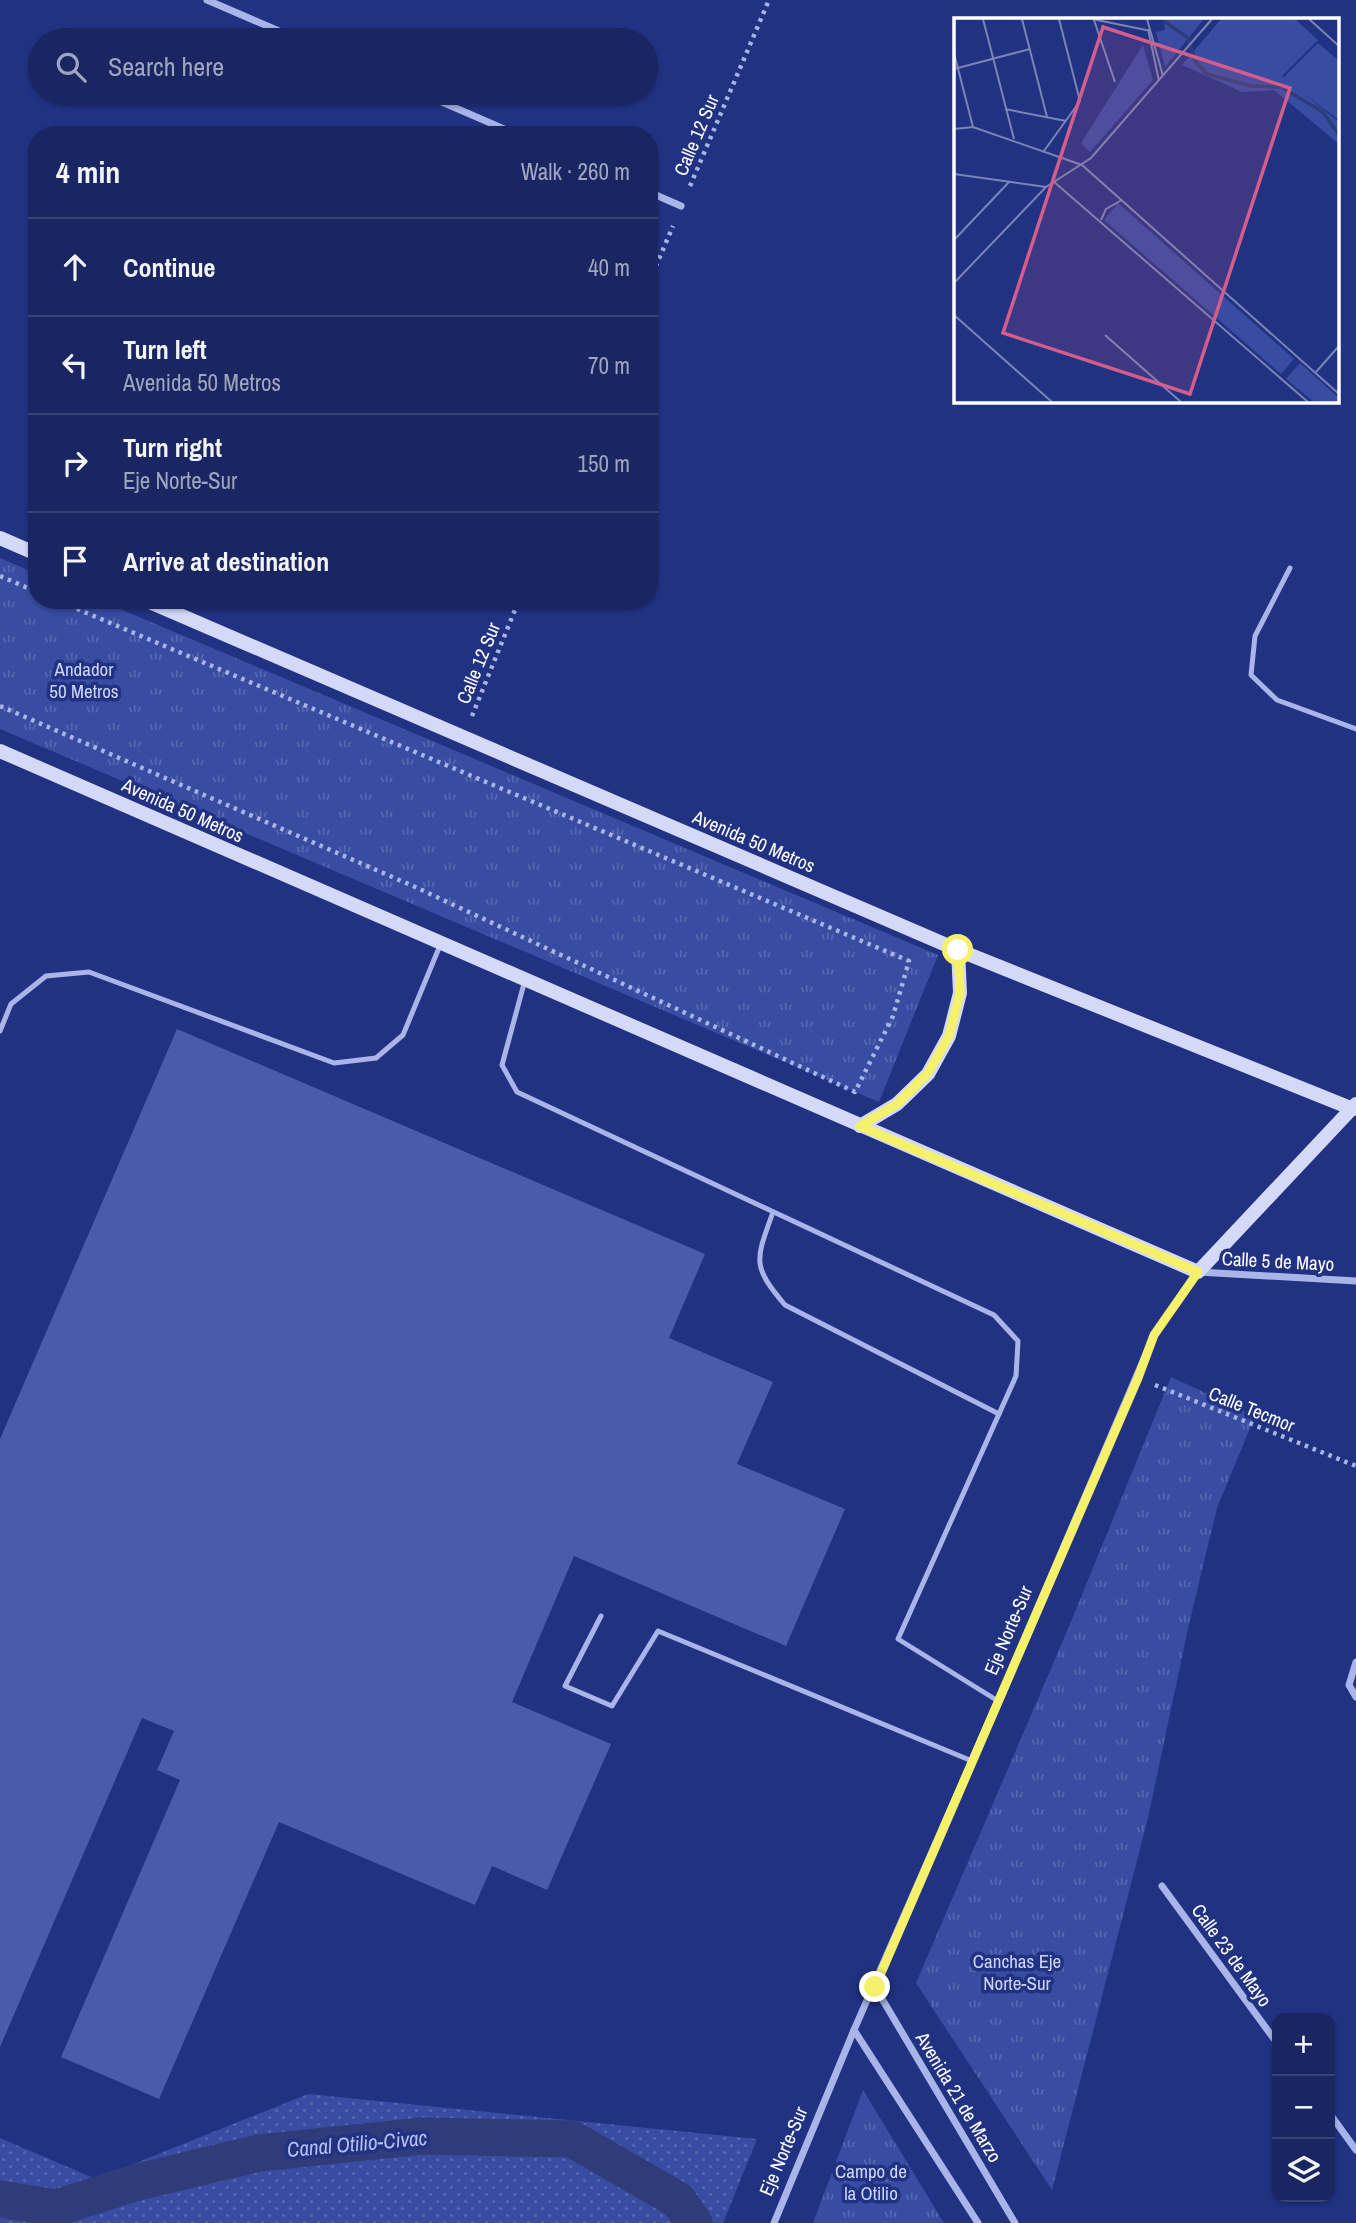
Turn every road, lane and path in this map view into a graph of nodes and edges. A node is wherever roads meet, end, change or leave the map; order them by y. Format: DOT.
graph roads {
  1 [pos="207,0"];
  2 [pos="769,0"];
  3 [pos="272,28"];
  4 [pos="449,105"];
  5 [pos="497,126"];
  6 [pos="658,196"];
  7 [pos="681,205"];
  8 [pos="658,260"];
  9 [pos="0,538"];
  10 [pos="28,550"];
  11 [pos="1290,568"];
  12 [pos="0,576"];
  13 [pos="28,588"];
  14 [pos="77,609"];
  15 [pos="166,609"];
  16 [pos="515,609"];
  17 [pos="0,706"];
  18 [pos="1356,729"];
  19 [pos="463,736"];
  20 [pos="0,751"];
  21 [pos="441,943"];
  22 [pos="958,950"];
  23 [pos="525,980"];
  24 [pos="0,1031"];
  25 [pos="1354,1106"];
  26 [pos="860,1126"];
  27 [pos="773,1212"];
  28 [pos="1198,1272"];
  29 [pos="1356,1281"];
  30 [pos="1138,1378"];
  31 [pos="999,1413"];
  32 [pos="1356,1466"];
  33 [pos="601,1616"];
  34 [pos="1356,1662"];
  35 [pos="1356,1697"];
  36 [pos="998,1701"];
  37 [pos="972,1760"];
  38 [pos="1162,1886"];
  39 [pos="875,1987"];
  40 [pos="854,2030"];
  41 [pos="1272,2036"];
  42 [pos="1335,2121"];
  43 [pos="1356,2150"];
  44 [pos="774,2223"];
  45 [pos="978,2223"];
  46 [pos="1015,2223"];
  1 -- 3 [label="street"];
  2 -- 7 [label="path, Calle 12 Sur"];
  4 -- 5 [label="street"];
  6 -- 7 [label="street"];
  7 -- 8 [label="path, Calle 12 Sur"];
  9 -- 10 [label="street"];
  11 -- 18 [label="lane"];
  12 -- 13 [label="path"];
  14 -- 17 [label="path"];
  15 -- 19 [label="street, Avenida 50 Metros"];
  16 -- 19 [label="path, Calle 12 Sur"];
  19 -- 22 [label="street, Avenida 50 Metros"];
  20 -- 21 [label="street, Avenida 50 Metros"];
  21 -- 23 [label="street, Avenida 50 Metros"];
  21 -- 24 [label="lane"];
  22 -- 25 [label="street, Avenida 50 Metros"];
  22 -- 26 [label="street"];
  23 -- 26 [label="street, Avenida 50 Metros"];
  23 -- 27 [label="lane"];
  25 -- 28 [label="street, Eje Norte-Sur"];
  26 -- 28 [label="street, Avenida 50 Metros"];
  27 -- 31 [label="lane"];
  27 -- 31 [label="lane"];
  28 -- 29 [label="street, Calle 5 de Mayo"];
  28 -- 30 [label="street, Eje Norte-Sur"];
  30 -- 32 [label="path, Calle Tecmor"];
  30 -- 36 [label="street, Eje Norte-Sur"];
  31 -- 36 [label="lane"];
  33 -- 37 [label="lane"];
  34 -- 35 [label="street"];
  36 -- 37 [label="street, Eje Norte-Sur"];
  37 -- 39 [label="street, Eje Norte-Sur"];
  38 -- 41 [label="street, Calle 23 de Mayo"];
  39 -- 40 [label="street, Eje Norte-Sur"];
  39 -- 46 [label="street, Avenida 21 de Marzo"];
  40 -- 44 [label="street, Eje Norte-Sur"];
  40 -- 45 [label="street"];
  42 -- 43 [label="street"];
}
